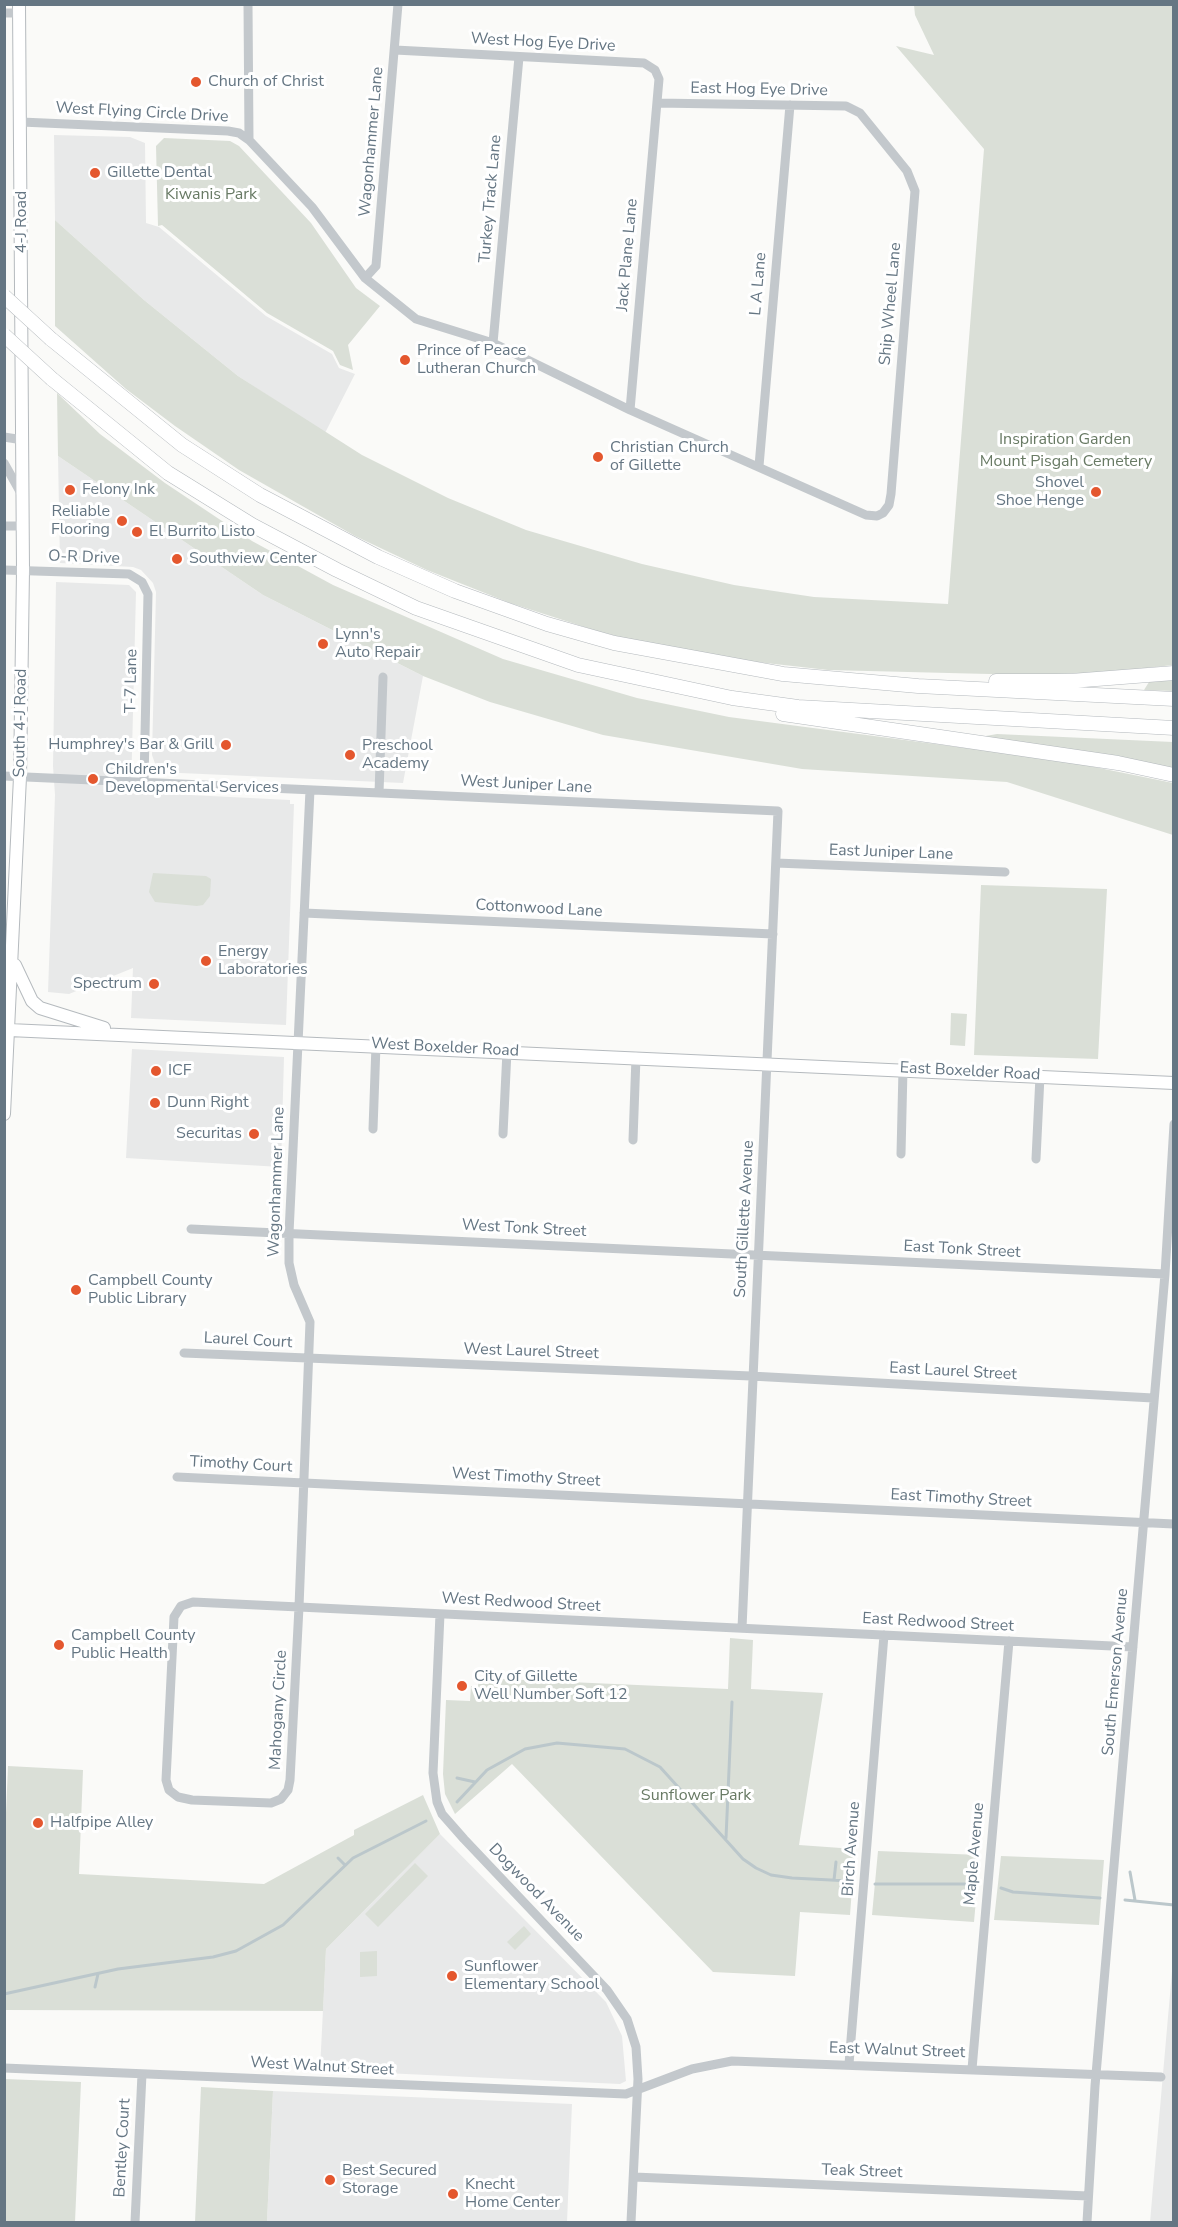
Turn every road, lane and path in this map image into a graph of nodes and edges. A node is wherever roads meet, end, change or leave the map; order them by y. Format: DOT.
graph roads {
  1 [pos="248,4"];
  2 [pos="398,4"];
  3 [pos="19,9"];
  4 [pos="4,13"];
  5 [pos="395,50"];
  6 [pos="519,57"];
  7 [pos="657,103"];
  8 [pos="790,105"];
  9 [pos="860,113"];
  10 [pos="21,122"];
  11 [pos="249,140"];
  12 [pos="365,278"];
  13 [pos="4,296"];
  14 [pos="4,335"];
  15 [pos="494,343"];
  16 [pos="630,410"];
  17 [pos="4,437"];
  18 [pos="23,440"];
  19 [pos="4,463"];
  20 [pos="759,466"];
  21 [pos="22,496"];
  22 [pos="883,513"];
  23 [pos="4,526"];
  24 [pos="22,526"];
  25 [pos="4,570"];
  26 [pos="23,570"];
  27 [pos="142,582"];
  28 [pos="523,648"];
  29 [pos="736,666"];
  30 [pos="1173,673"];
  31 [pos="383,678"];
  32 [pos="1173,699"];
  33 [pos="1173,728"];
  34 [pos="1173,775"];
  35 [pos="4,776"];
  36 [pos="20,777"];
  37 [pos="144,783"];
  38 [pos="310,790"];
  39 [pos="379,793"];
  40 [pos="778,811"];
  41 [pos="776,863"];
  42 [pos="1005,872"];
  43 [pos="304,913"];
  44 [pos="773,934"];
  45 [pos="9,962"];
  46 [pos="7,1030"];
  47 [pos="122,1033"];
  48 [pos="298,1041"];
  49 [pos="376,1045"];
  50 [pos="507,1051"];
  51 [pos="636,1057"];
  52 [pos="767,1062"];
  53 [pos="903,1069"];
  54 [pos="1040,1076"];
  55 [pos="1173,1083"];
  56 [pos="4,1114"];
  57 [pos="1173,1124"];
  58 [pos="373,1129"];
  59 [pos="503,1134"];
  60 [pos="633,1140"];
  61 [pos="900,1154"];
  62 [pos="1036,1159"];
  63 [pos="190,1229"];
  64 [pos="289,1233"];
  65 [pos="758,1256"];
  66 [pos="1164,1274"];
  67 [pos="184,1353"];
  68 [pos="310,1359"];
  69 [pos="751,1376"];
  70 [pos="1154,1398"];
  71 [pos="177,1477"];
  72 [pos="304,1483"];
  73 [pos="747,1504"];
  74 [pos="1144,1523"];
  75 [pos="1173,1524"];
  76 [pos="299,1607"];
  77 [pos="440,1614"];
  78 [pos="742,1628"];
  79 [pos="884,1635"];
  80 [pos="1009,1641"];
  81 [pos="1133,1647"];
  82 [pos="849,2064"];
  83 [pos="4,2068"];
  84 [pos="972,2069"];
  85 [pos="142,2074"];
  86 [pos="1096,2074"];
  87 [pos="1161,2077"];
  88 [pos="637,2091"];
  89 [pos="634,2177"];
  90 [pos="1088,2196"];
  91 [pos="135,2223"];
  92 [pos="632,2223"];
  93 [pos="1087,2223"];
  1 -- 11 [label="street"];
  2 -- 5 [label="street, Wagonhammer Lane"];
  3 -- 4 [label="street"];
  3 -- 10 [label="main road, 4-J Road"];
  5 -- 6 [label="street, West Hog Eye Drive"];
  5 -- 12 [label="street, Wagonhammer Lane"];
  6 -- 7 [label="street, West Hog Eye Drive"];
  6 -- 15 [label="street, Turkey Track Lane"];
  7 -- 8 [label="street, East Hog Eye Drive"];
  7 -- 16 [label="street, Jack Plane Lane"];
  8 -- 9 [label="street, East Hog Eye Drive"];
  8 -- 20 [label="street, L A Lane"];
  9 -- 22 [label="street, Ship Wheel Lane"];
  10 -- 11 [label="street, West Flying Circle Drive"];
  10 -- 18 [label="main road, 4-J Road"];
  11 -- 12 [label="street, West Flying Circle Drive"];
  12 -- 15 [label="street, West Flying Circle Drive"];
  13 -- 29 [label="highway, bridge"];
  14 -- 28 [label="highway, bridge"];
  15 -- 16 [label="street, West Flying Circle Drive"];
  16 -- 20 [label="street, West Flying Circle Drive"];
  17 -- 18 [label="street"];
  18 -- 21 [label="main road, South 4-J Road"];
  19 -- 21 [label="street"];
  20 -- 22 [label="street, West Flying Circle Drive"];
  21 -- 24 [label="main road, South 4-J Road"];
  23 -- 24 [label="street"];
  24 -- 26 [label="main road, South 4-J Road"];
  25 -- 26 [label="street, O-R Drive"];
  26 -- 27 [label="street, O-R Drive"];
  26 -- 36 [label="main road, South 4-J Road"];
  27 -- 37 [label="street, T-7 Lane"];
  28 -- 33 [label="highway"];
  28 -- 34 [label="highway"];
  29 -- 30 [label="highway"];
  29 -- 32 [label="highway"];
  31 -- 39 [label="street"];
  35 -- 36 [label="street, West Juniper Lane"];
  36 -- 37 [label="street, West Juniper Lane"];
  36 -- 45 [label="main road, South 4-J Road"];
  37 -- 38 [label="street, West Juniper Lane"];
  38 -- 39 [label="street, West Juniper Lane"];
  38 -- 43 [label="street, Wagonhammer Lane"];
  39 -- 40 [label="street, West Juniper Lane"];
  40 -- 41 [label="street, South Gillette Avenue"];
  41 -- 42 [label="street, East Juniper Lane"];
  41 -- 44 [label="street, South Gillette Avenue"];
  43 -- 44 [label="street, Cottonwood Lane"];
  43 -- 48 [label="street, Wagonhammer Lane"];
  44 -- 52 [label="street, South Gillette Avenue"];
  45 -- 46 [label="main road, South 4-J Road"];
  45 -- 47 [label="main road"];
  46 -- 47 [label="main road"];
  46 -- 56 [label="main road, South 4-J Road"];
  47 -- 48 [label="main road, West Boxelder Road"];
  48 -- 49 [label="main road, West Boxelder Road"];
  48 -- 64 [label="street, Wagonhammer Lane"];
  49 -- 50 [label="main road, West Boxelder Road"];
  49 -- 58 [label="street"];
  50 -- 51 [label="main road, West Boxelder Road"];
  50 -- 59 [label="street"];
  51 -- 52 [label="main road, West Boxelder Road"];
  51 -- 60 [label="street"];
  52 -- 53 [label="main road, East Boxelder Road"];
  52 -- 65 [label="street, South Gillette Avenue"];
  53 -- 54 [label="main road, East Boxelder Road"];
  53 -- 61 [label="street"];
  54 -- 55 [label="main road, East Boxelder Road"];
  54 -- 62 [label="street"];
  57 -- 66 [label="street, South Emerson Avenue"];
  63 -- 64 [label="street, West Tonk Street"];
  64 -- 65 [label="street, West Tonk Street"];
  64 -- 68 [label="street, Wagonhammer Lane"];
  65 -- 66 [label="street, East Tonk Street"];
  65 -- 69 [label="street, South Gillette Avenue"];
  66 -- 70 [label="street, South Emerson Avenue"];
  67 -- 68 [label="street, Laurel Court"];
  68 -- 69 [label="street, West Laurel Street"];
  68 -- 72 [label="street, Wagonhammer Lane"];
  69 -- 70 [label="street, East Laurel Street"];
  69 -- 73 [label="street, South Gillette Avenue"];
  70 -- 74 [label="street, South Emerson Avenue"];
  71 -- 72 [label="street, Timothy Court"];
  72 -- 73 [label="street, West Timothy Street"];
  72 -- 76 [label="street, Wagonhammer Lane"];
  73 -- 74 [label="street, East Timothy Street"];
  73 -- 78 [label="street, South Gillette Avenue"];
  74 -- 75 [label="street, East Timothy Street"];
  74 -- 81 [label="street, South Emerson Avenue"];
  76 -- 76 [label="street, Mahogany Circle"];
  76 -- 77 [label="street, West Redwood Street"];
  77 -- 78 [label="street, West Redwood Street"];
  77 -- 88 [label="street, Dogwood Avenue"];
  78 -- 79 [label="street, East Redwood Street"];
  79 -- 80 [label="street, East Redwood Street"];
  79 -- 82 [label="street, Birch Avenue"];
  80 -- 81 [label="street, East Redwood Street"];
  80 -- 84 [label="street, Maple Avenue"];
  81 -- 86 [label="street, South Emerson Avenue"];
  82 -- 84 [label="street, East Walnut Street"];
  82 -- 88 [label="street, East Walnut Street"];
  83 -- 85 [label="street, West Walnut Street"];
  84 -- 86 [label="street, East Walnut Street"];
  85 -- 88 [label="street, West Walnut Street"];
  85 -- 91 [label="street, Bentley Court"];
  86 -- 87 [label="street, East Walnut Street"];
  86 -- 90 [label="street, South Emerson Avenue"];
  88 -- 89 [label="street, Dogwood Avenue"];
  89 -- 90 [label="street, Teak Street"];
  89 -- 92 [label="street, Dogwood Avenue"];
  90 -- 93 [label="street, South Emerson Avenue"];
}
